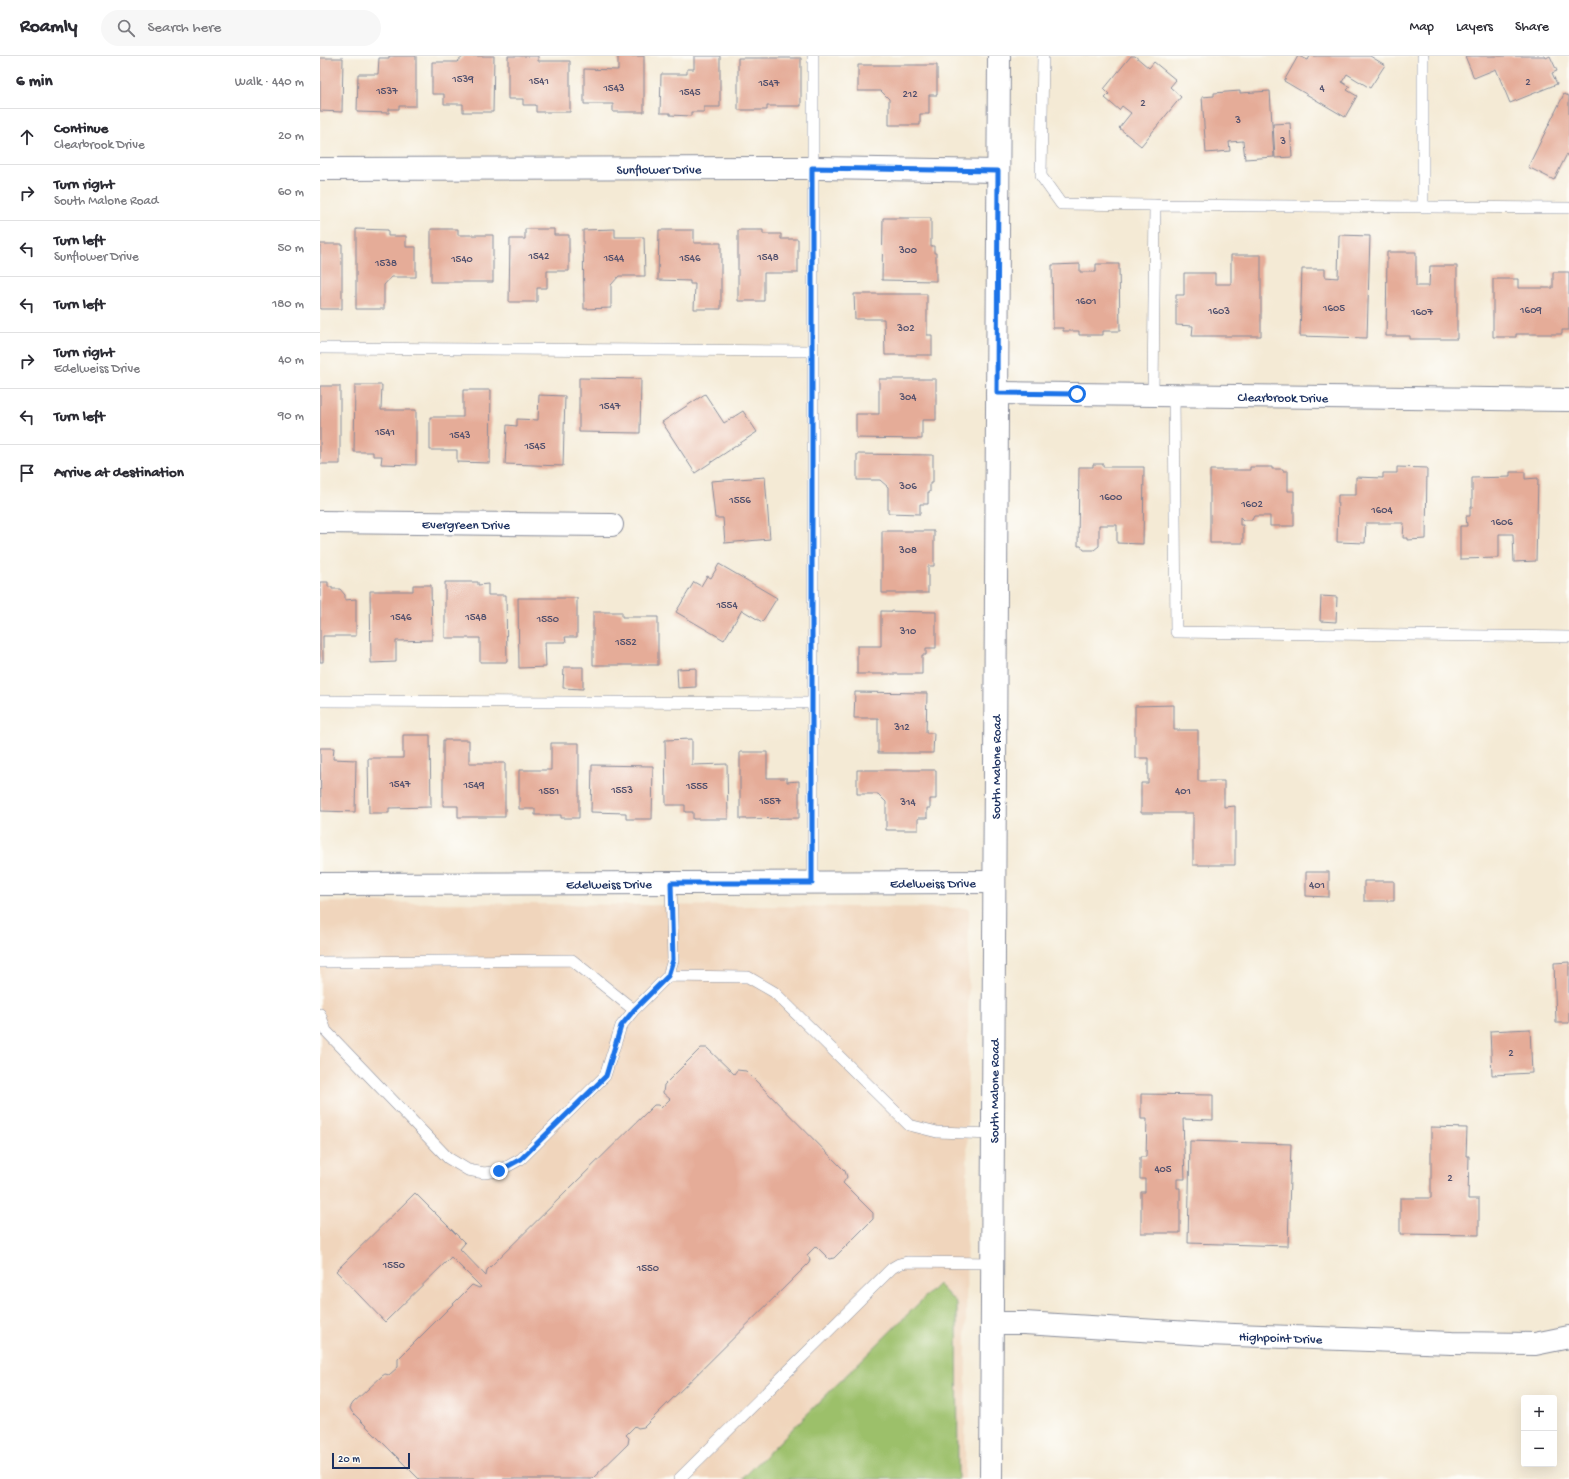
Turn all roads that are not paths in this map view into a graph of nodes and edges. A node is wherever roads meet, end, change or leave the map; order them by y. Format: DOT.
graph roads {
  1 [pos="813,56"];
  2 [pos="999,56"];
  3 [pos="1043,56"];
  4 [pos="1423,56"];
  5 [pos="812,168"];
  6 [pos="320,169"];
  7 [pos="998,171"];
  8 [pos="1155,206"];
  9 [pos="1424,207"];
  10 [pos="1569,208"];
  11 [pos="320,348"];
  12 [pos="812,351"];
  13 [pos="997,393"];
  14 [pos="1153,394"];
  15 [pos="1174,395"];
  16 [pos="1569,400"];
  17 [pos="320,522"];
  18 [pos="612,525"];
  19 [pos="1569,637"];
  20 [pos="320,701"];
  21 [pos="812,703"];
  22 [pos="994,882"];
  23 [pos="671,883"];
  24 [pos="812,883"];
  25 [pos="320,884"];
  26 [pos="320,962"];
  27 [pos="668,976"];
  28 [pos="634,1010"];
  29 [pos="320,1014"];
  30 [pos="993,1134"];
  31 [pos="993,1263"];
  32 [pos="992,1322"];
  33 [pos="1569,1337"];
  34 [pos="679,1479"];
  35 [pos="991,1479"];
  1 -- 5 [label="lane"];
  2 -- 7 [label="street, South Malone Road"];
  3 -- 8 [label="lane"];
  4 -- 9 [label="lane"];
  5 -- 6 [label="street, Sunflower Drive"];
  5 -- 7 [label="street, Sunflower Drive"];
  5 -- 12 [label="lane"];
  7 -- 13 [label="street, South Malone Road"];
  8 -- 9 [label="lane"];
  8 -- 14 [label="lane"];
  9 -- 10 [label="lane"];
  11 -- 12 [label="lane"];
  12 -- 21 [label="lane"];
  13 -- 14 [label="street, Clearbrook Drive"];
  13 -- 22 [label="street, South Malone Road"];
  14 -- 15 [label="street, Clearbrook Drive"];
  15 -- 16 [label="street, Clearbrook Drive"];
  15 -- 19 [label="lane"];
  17 -- 18 [label="street, Evergreen Drive"];
  20 -- 21 [label="lane"];
  21 -- 24 [label="lane"];
  22 -- 24 [label="street, Edelweiss Drive"];
  22 -- 30 [label="street, South Malone Road"];
  23 -- 24 [label="street, Edelweiss Drive"];
  23 -- 25 [label="street, Edelweiss Drive"];
  23 -- 27 [label="lane"];
  26 -- 28 [label="lane"];
  27 -- 28 [label="lane"];
  27 -- 30 [label="lane"];
  28 -- 29 [label="lane"];
  30 -- 31 [label="street, South Malone Road"];
  31 -- 32 [label="street, South Malone Road"];
  31 -- 34 [label="lane"];
  32 -- 33 [label="street, Highpoint Drive"];
  32 -- 35 [label="street, South Malone Road"];
}
